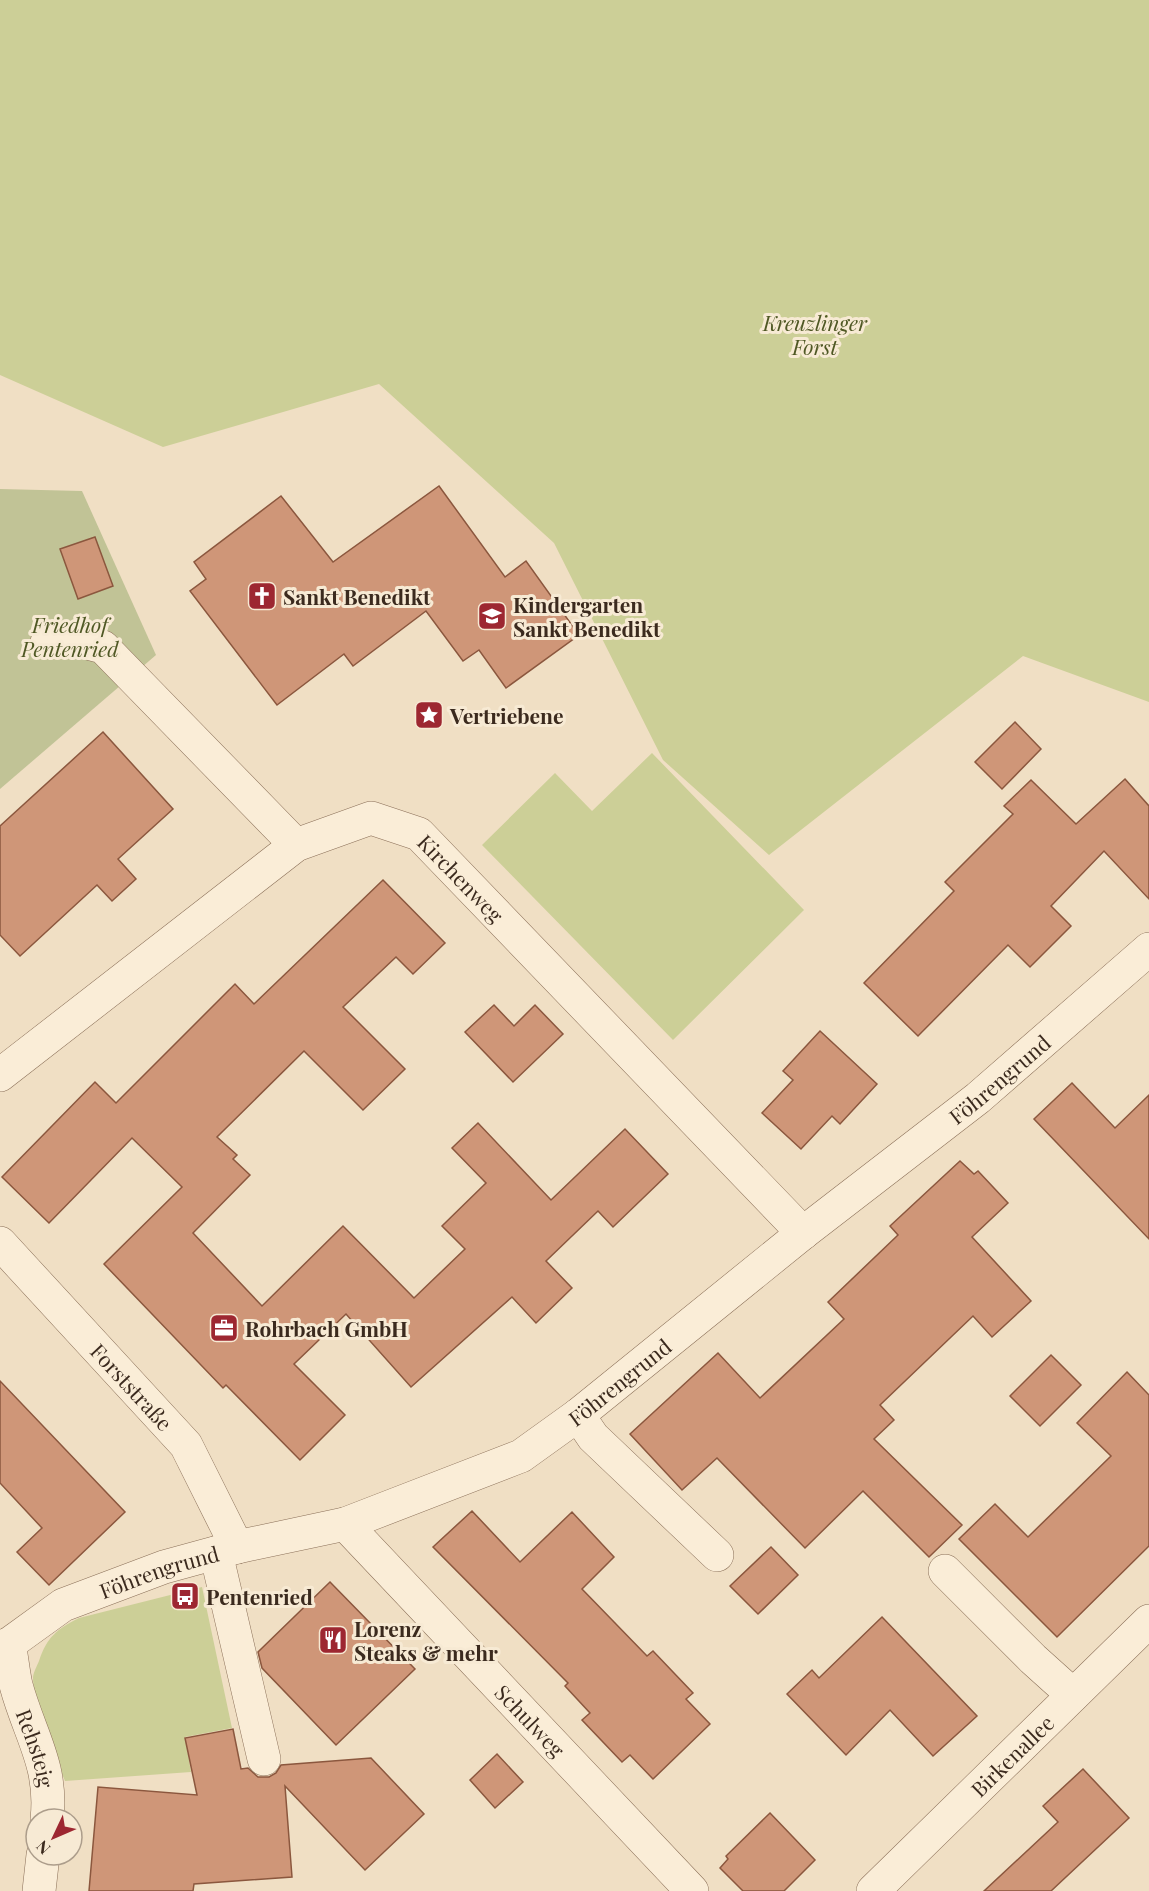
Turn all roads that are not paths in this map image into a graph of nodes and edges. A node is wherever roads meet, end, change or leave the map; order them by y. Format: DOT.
graph roads {
  1 [pos="47,642"];
  2 [pos="296,845"];
  3 [pos="1149,949"];
  4 [pos="0,1075"];
  5 [pos="803,1233"];
  6 [pos="0,1243"];
  7 [pos="578,1415"];
  8 [pos="345,1524"];
  9 [pos="226,1550"];
  10 [pos="717,1555"];
  11 [pos="945,1571"];
  12 [pos="1149,1621"];
  13 [pos="5,1646"];
  14 [pos="1073,1695"];
  15 [pos="264,1759"];
  16 [pos="48,1807"];
  17 [pos="42,1867"];
  18 [pos="39,1891"];
  19 [pos="692,1891"];
  20 [pos="873,1891"];
  1 -- 2 [label="street"];
  2 -- 4 [label="street, Kirchenweg"];
  2 -- 5 [label="street, Kirchenweg"];
  3 -- 5 [label="street, Föhrengrund"];
  5 -- 7 [label="street, Föhrengrund"];
  6 -- 9 [label="street, Forststraße"];
  7 -- 8 [label="street, Föhrengrund"];
  7 -- 10 [label="street"];
  8 -- 9 [label="street, Föhrengrund"];
  8 -- 19 [label="street, Schulweg"];
  9 -- 13 [label="street, Föhrengrund"];
  9 -- 15 [label="street, Forststraße"];
  11 -- 14 [label="street"];
  12 -- 14 [label="street, Birkenallee"];
  13 -- 16 [label="street, Rehsteig"];
  14 -- 20 [label="street, Birkenallee"];
  17 -- 18 [label="street"];
}
